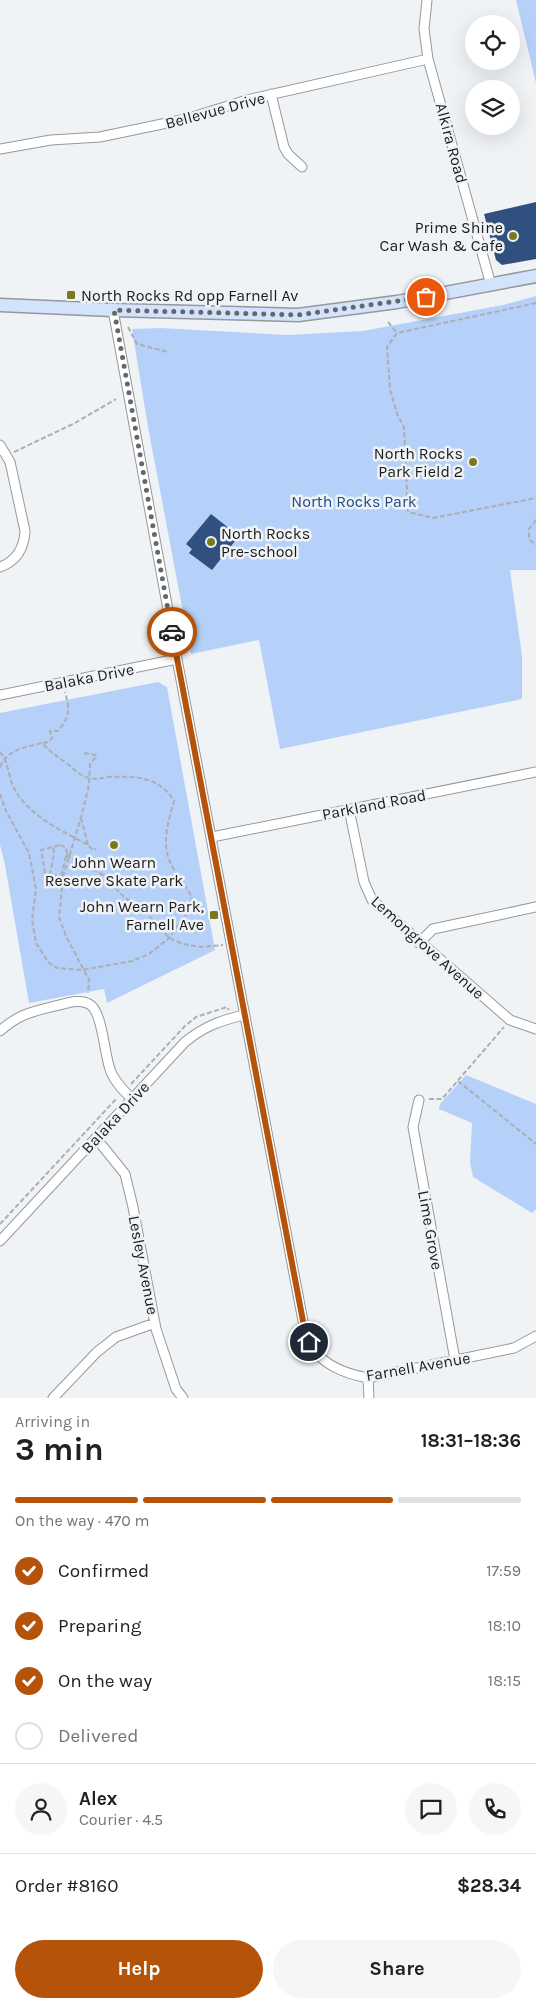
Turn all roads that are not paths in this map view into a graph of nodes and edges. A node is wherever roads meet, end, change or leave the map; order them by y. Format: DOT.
graph roads {
  1 [pos="427,0"];
  2 [pos="428,59"];
  3 [pos="271,94"];
  4 [pos="0,150"];
  5 [pos="302,167"];
  6 [pos="536,276"];
  7 [pos="491,285"];
  8 [pos="0,305"];
  9 [pos="114,310"];
  10 [pos="0,444"];
  11 [pos="0,567"];
  12 [pos="177,659"];
  13 [pos="0,695"];
  14 [pos="536,772"];
  15 [pos="349,809"];
  16 [pos="212,837"];
  17 [pos="536,907"];
  18 [pos="419,943"];
  19 [pos="244,1015"];
  20 [pos="536,1029"];
  21 [pos="0,1031"];
  22 [pos="132,1099"];
  23 [pos="419,1100"];
  24 [pos="96,1138"];
  25 [pos="0,1242"];
  26 [pos="155,1322"];
  27 [pos="536,1336"];
  28 [pos="455,1360"];
  29 [pos="368,1378"];
  30 [pos="53,1398"];
  31 [pos="183,1398"];
  32 [pos="369,1398"];
  1 -- 2 [label="street, Alkira Road"];
  2 -- 3 [label="street, Bellevue Drive"];
  2 -- 7 [label="street, Alkira Road"];
  3 -- 4 [label="street, Bellevue Drive"];
  3 -- 5 [label="street"];
  6 -- 7 [label="main road"];
  7 -- 9 [label="main road"];
  8 -- 9 [label="main road"];
  9 -- 12 [label="street, Farnell Avenue"];
  10 -- 11 [label="street"];
  12 -- 13 [label="street, Balaka Drive"];
  12 -- 16 [label="street, Farnell Avenue"];
  14 -- 15 [label="street, Parkland Road"];
  15 -- 16 [label="street, Parkland Road"];
  15 -- 18 [label="street, Lemongrove Avenue"];
  16 -- 19 [label="street, Farnell Avenue"];
  17 -- 18 [label="street"];
  18 -- 20 [label="street, Lemongrove Avenue"];
  19 -- 22 [label="street, Balaka Drive"];
  19 -- 29 [label="street, Farnell Avenue"];
  21 -- 22 [label="street"];
  22 -- 24 [label="street, Balaka Drive"];
  23 -- 28 [label="street, Lime Grove"];
  24 -- 25 [label="street, Balaka Drive"];
  24 -- 26 [label="street, Lesley Avenue"];
  26 -- 30 [label="street"];
  26 -- 31 [label="street, Lesley Avenue"];
  27 -- 28 [label="street, Farnell Avenue"];
  28 -- 29 [label="street, Farnell Avenue"];
  29 -- 32 [label="street"];
}
